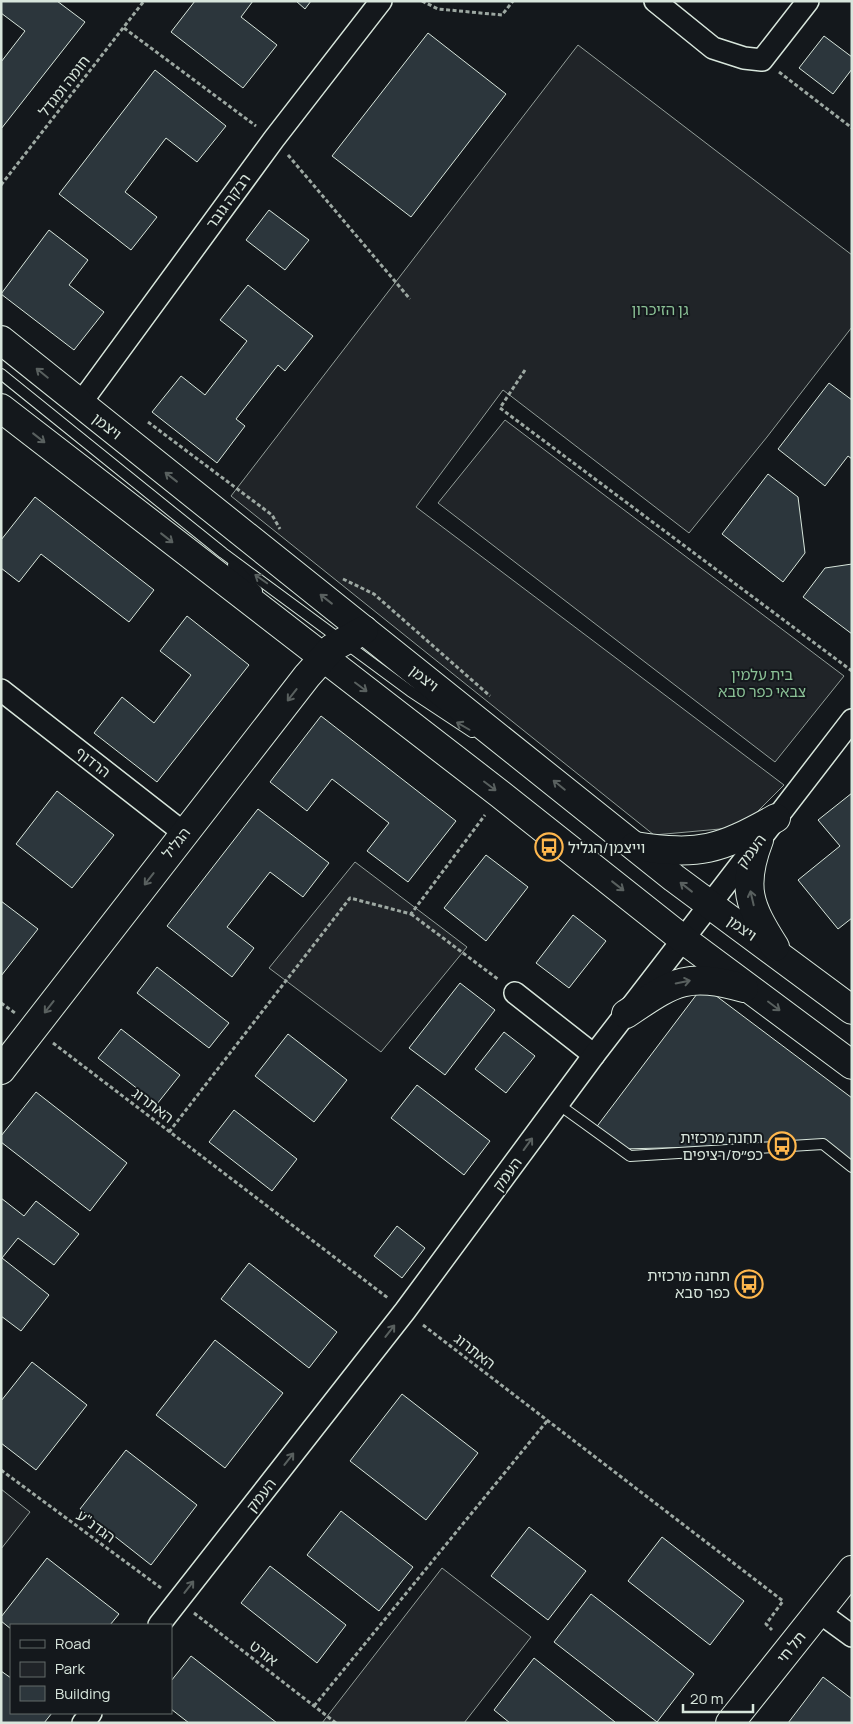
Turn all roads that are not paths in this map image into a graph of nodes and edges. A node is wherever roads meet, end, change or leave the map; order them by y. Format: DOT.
graph roads {
  1 [pos="380,1"];
  2 [pos="655,1"];
  3 [pos="808,1"];
  4 [pos="1,340"];
  5 [pos="1,374"];
  6 [pos="80,404"];
  7 [pos="1,408"];
  8 [pos="223,552"];
  9 [pos="343,642"];
  10 [pos="1,690"];
  11 [pos="852,720"];
  12 [pos="776,818"];
  13 [pos="184,833"];
  14 [pos="759,840"];
  15 [pos="635,846"];
  16 [pos="710,905"];
  17 [pos="684,940"];
  18 [pos="782,957"];
  19 [pos="753,990"];
  20 [pos="515,993"];
  21 [pos="852,1010"];
  22 [pos="626,1014"];
  23 [pos="594,1055"];
  24 [pos="852,1065"];
  25 [pos="1,1070"];
  26 [pos="558,1104"];
  27 [pos="852,1167"];
  28 [pos="852,1570"];
  29 [pos="819,1612"];
  30 [pos="160,1624"];
  31 [pos="852,1636"];
  32 [pos="730,1723"];
  1 -- 6 [label="street, רבקה גובר"];
  2 -- 3 [label="street"];
  6 -- 4 [label="main road, ויצמן, one-way"];
  5 -- 8 [label="lane"];
  9 -- 6 [label="main road, ויצמן, one-way"];
  7 -- 9 [label="main road, ויצמן, one-way"];
  9 -- 8 [label="lane, one-way"];
  8 -- 9 [label="lane"];
  9 -- 13 [label="main road, הגליל, one-way"];
  15 -- 9 [label="main road, ויצמן, one-way"];
  9 -- 17 [label="main road, ויצמן, one-way"];
  10 -- 13 [label="street, הרדוף"];
  11 -- 12 [label="street, העמק"];
  12 -- 14 [label="street, העמק"];
  12 -- 15 [label="main road"];
  13 -- 25 [label="main road, הגליל, one-way"];
  14 -- 16 [label="street, העמק"];
  18 -- 14 [label="main road, one-way"];
  16 -- 15 [label="main road, ויצמן, one-way"];
  16 -- 17 [label="street, העמק"];
  16 -- 18 [label="main road, ויצמן"];
  17 -- 19 [label="main road, ויצמן"];
  17 -- 22 [label="street, העמק"];
  18 -- 21 [label="main road, ויצמן"];
  22 -- 19 [label="main road, one-way"];
  19 -- 24 [label="main road, ויצמן, one-way"];
  20 -- 23 [label="street"];
  22 -- 23 [label="street, העמק"];
  23 -- 26 [label="street, העמק"];
  26 -- 27 [label="lane"];
  30 -- 26 [label="street, העמק, one-way"];
  28 -- 29 [label="main road, תל חי"];
  29 -- 31 [label="street"];
  29 -- 32 [label="main road, תל חי"];
}
